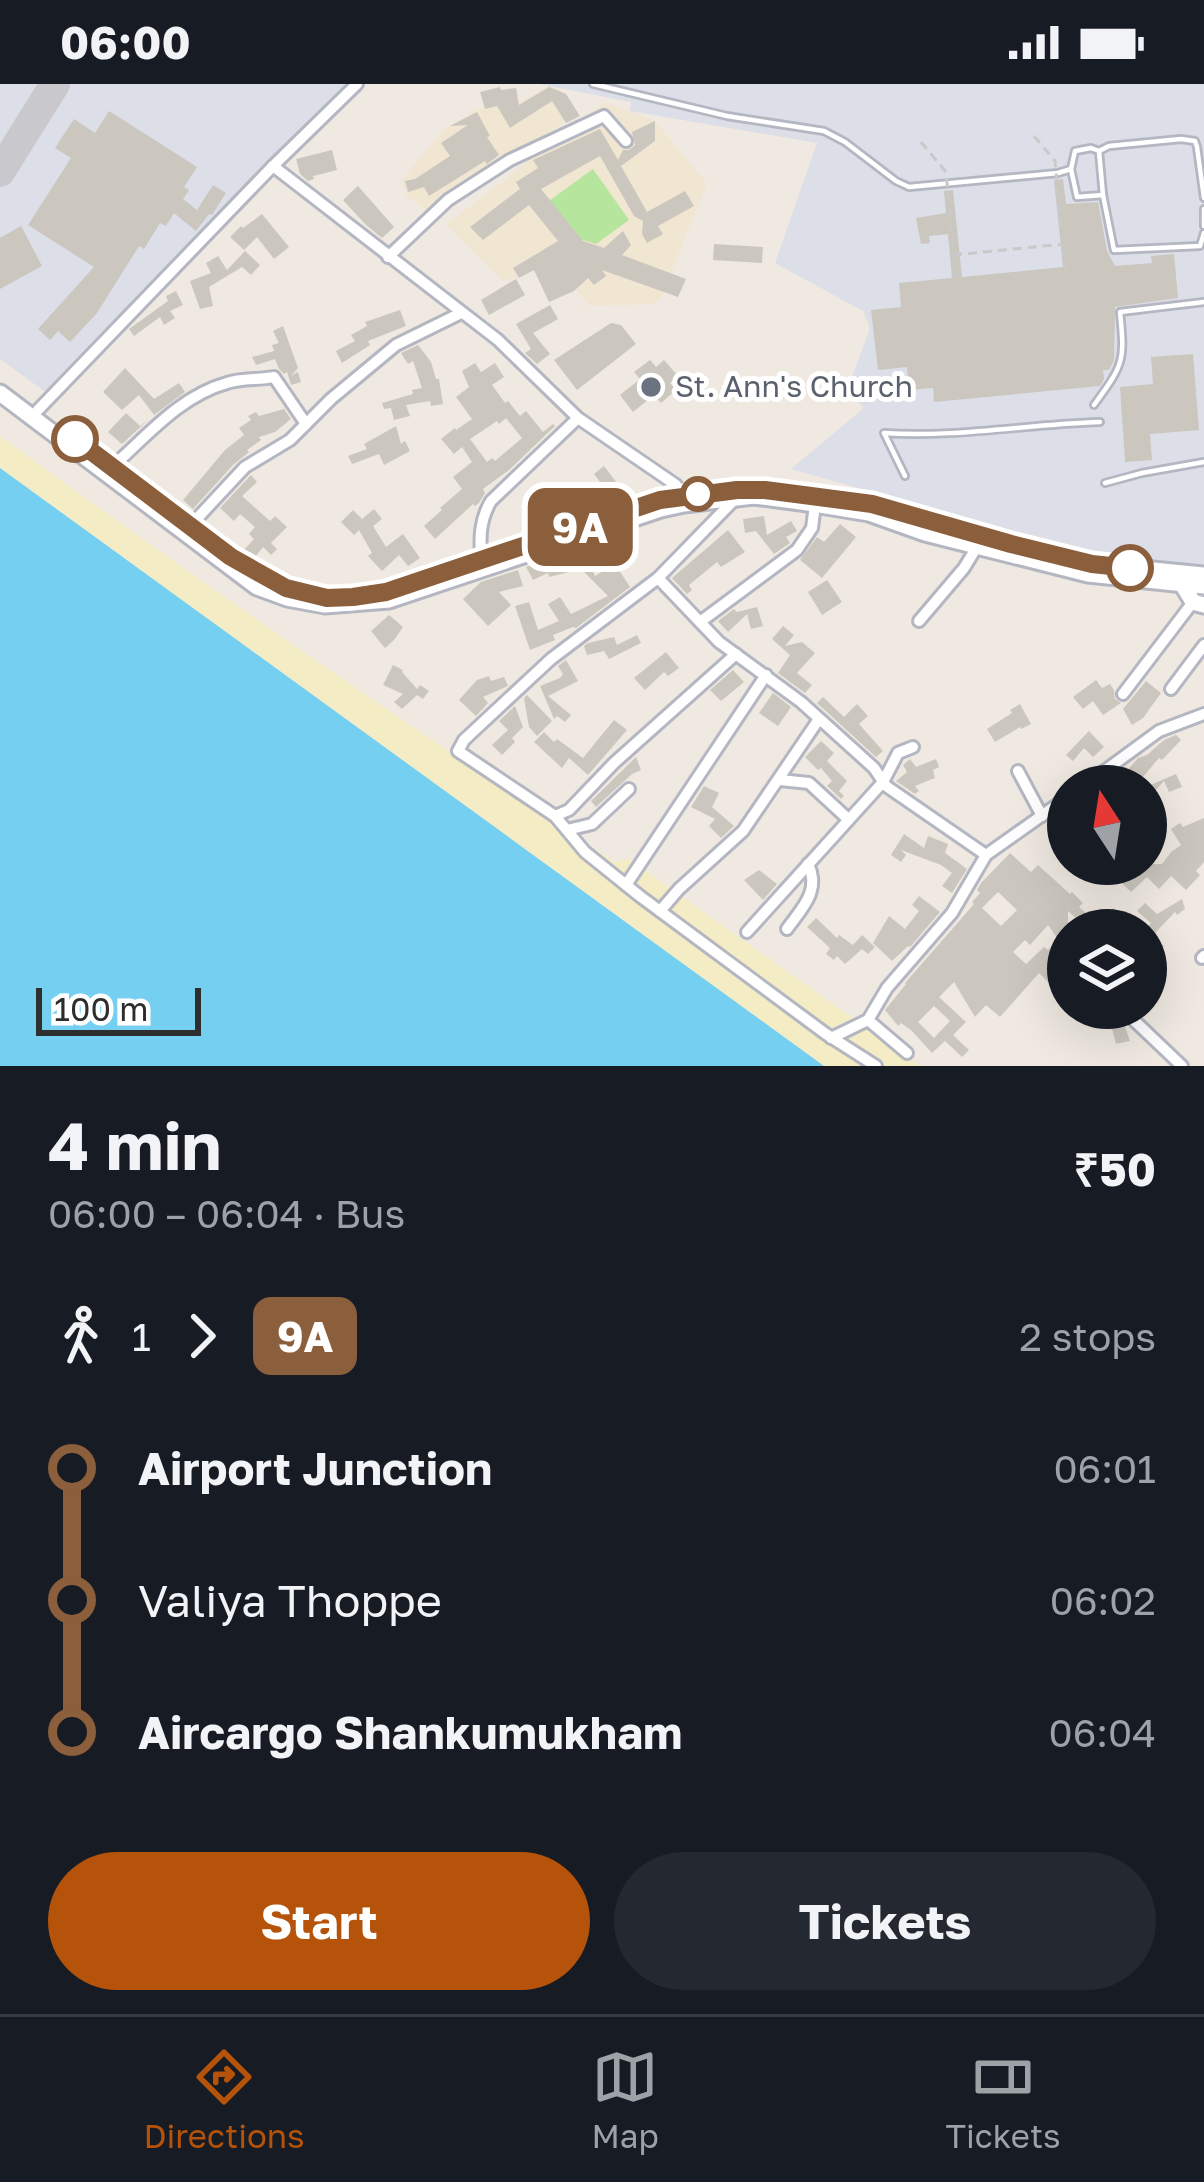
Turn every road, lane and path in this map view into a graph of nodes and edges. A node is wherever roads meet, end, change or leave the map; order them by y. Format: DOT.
graph roads {
  1 [pos="358,84"];
  2 [pos="593,84"];
  3 [pos="1034,136"];
  4 [pos="626,141"];
  5 [pos="921,142"];
  6 [pos="1099,151"];
  7 [pos="273,166"];
  8 [pos="1071,170"];
  9 [pos="1103,195"];
  10 [pos="1204,198"];
  11 [pos="1204,209"];
  12 [pos="1204,230"];
  13 [pos="1064,244"];
  14 [pos="953,255"];
  15 [pos="388,257"];
  16 [pos="1065,270"];
  17 [pos="956,279"];
  18 [pos="1204,302"];
  19 [pos="461,313"];
  20 [pos="0,382"];
  21 [pos="0,393"];
  22 [pos="1094,405"];
  23 [pos="38,410"];
  24 [pos="578,418"];
  25 [pos="1100,422"];
  26 [pos="306,424"];
  27 [pos="1204,463"];
  28 [pos="112,467"];
  29 [pos="905,476"];
  30 [pos="1105,483"];
  31 [pos="736,497"];
  32 [pos="683,500"];
  33 [pos="815,505"];
  34 [pos="923,525"];
  35 [pos="190,526"];
  36 [pos="978,545"];
  37 [pos="481,562"];
  38 [pos="1204,575"];
  39 [pos="658,578"];
  40 [pos="1182,579"];
  41 [pos="1204,586"];
  42 [pos="1198,604"];
  43 [pos="919,621"];
  44 [pos="700,622"];
  45 [pos="1204,645"];
  46 [pos="736,654"];
  47 [pos="766,676"];
  48 [pos="1171,689"];
  49 [pos="1123,694"];
  50 [pos="1204,714"];
  51 [pos="819,719"];
  52 [pos="913,747"];
  53 [pos="1113,765"];
  54 [pos="1018,771"];
  55 [pos="780,780"];
  56 [pos="883,782"];
  57 [pos="629,789"];
  58 [pos="1047,813"];
  59 [pos="555,816"];
  60 [pos="1042,816"];
  61 [pos="848,819"];
  62 [pos="567,830"];
  63 [pos="986,855"];
  64 [pos="808,864"];
  65 [pos="626,885"];
  66 [pos="660,911"];
  67 [pos="787,929"];
  68 [pos="747,932"];
  69 [pos="868,1019"];
  70 [pos="1143,1029"];
  71 [pos="831,1038"];
  72 [pos="907,1053"];
  73 [pos="875,1066"];
  74 [pos="1182,1066"];
  1 -- 7 [label="street"];
  2 -- 8 [label="lane"];
  3 -- 13 [label="path, bridge"];
  4 -- 15 [label="street"];
  5 -- 14 [label="path, bridge"];
  6 -- 8 [label="lane"];
  6 -- 9 [label="lane"];
  6 -- 10 [label="lane"];
  7 -- 15 [label="street"];
  7 -- 23 [label="street"];
  8 -- 9 [label="lane"];
  9 -- 12 [label="lane"];
  11 -- 12 [label="lane"];
  13 -- 14 [label="path"];
  13 -- 16 [label="path, bridge"];
  14 -- 17 [label="path, bridge"];
  15 -- 19 [label="street"];
  18 -- 22 [label="lane"];
  19 -- 24 [label="street"];
  19 -- 26 [label="street"];
  20 -- 23 [label="main road"];
  21 -- 32 [label="main road"];
  23 -- 28 [label="main road"];
  24 -- 32 [label="street"];
  24 -- 37 [label="street"];
  25 -- 29 [label="lane"];
  26 -- 28 [label="street"];
  26 -- 35 [label="street"];
  27 -- 30 [label="lane"];
  28 -- 35 [label="main road"];
  31 -- 32 [label="main road"];
  31 -- 33 [label="main road"];
  31 -- 39 [label="street"];
  32 -- 34 [label="main road"];
  32 -- 37 [label="main road"];
  33 -- 34 [label="main road"];
  33 -- 44 [label="street"];
  34 -- 36 [label="main road"];
  34 -- 40 [label="main road"];
  35 -- 37 [label="main road"];
  36 -- 40 [label="main road"];
  36 -- 43 [label="street"];
  38 -- 40 [label="main road"];
  39 -- 44 [label="street"];
  39 -- 59 [label="street"];
  40 -- 41 [label="main road"];
  40 -- 42 [label="main road"];
  42 -- 49 [label="street"];
  44 -- 46 [label="street"];
  45 -- 48 [label="street"];
  46 -- 47 [label="street"];
  46 -- 59 [label="street"];
  47 -- 51 [label="street"];
  47 -- 65 [label="street"];
  50 -- 53 [label="street"];
  51 -- 55 [label="street"];
  51 -- 56 [label="street"];
  52 -- 56 [label="street"];
  54 -- 60 [label="street"];
  55 -- 61 [label="street"];
  55 -- 66 [label="street"];
  56 -- 61 [label="street"];
  56 -- 63 [label="street"];
  57 -- 62 [label="street"];
  58 -- 60 [label="street"];
  59 -- 62 [label="street"];
  60 -- 63 [label="street"];
  61 -- 64 [label="street"];
  62 -- 65 [label="street"];
  63 -- 69 [label="street"];
  64 -- 67 [label="street"];
  64 -- 68 [label="street"];
  65 -- 66 [label="street"];
  66 -- 71 [label="street"];
  69 -- 71 [label="street"];
  69 -- 72 [label="street"];
  70 -- 74 [label="street"];
  71 -- 73 [label="street"];
}
